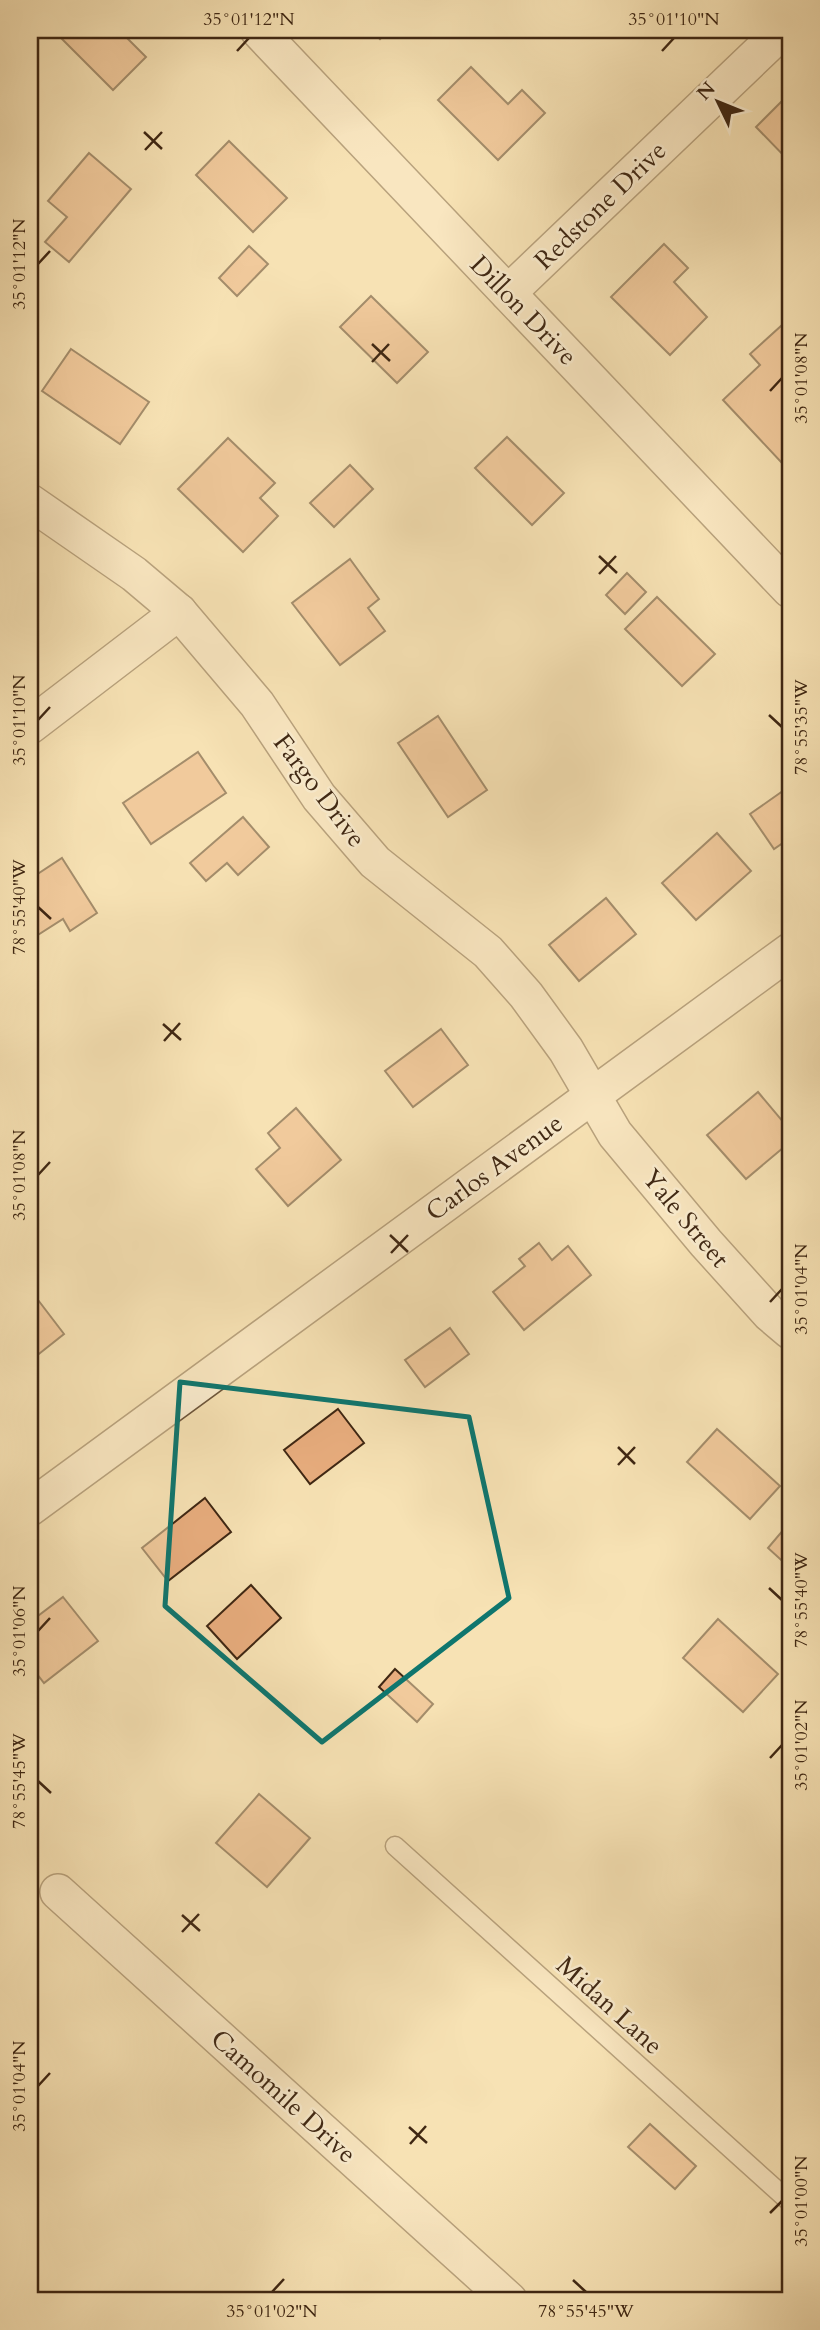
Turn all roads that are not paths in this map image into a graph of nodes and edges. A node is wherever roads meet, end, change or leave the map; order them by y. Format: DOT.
graph roads {
  1 [pos="258,30"];
  2 [pos="783,30"];
  3 [pos="508,293"];
  4 [pos="30,502"];
  5 [pos="790,590"];
  6 [pos="179,612"];
  7 [pos="30,726"];
  8 [pos="790,951"];
  9 [pos="593,1094"];
  10 [pos="790,1331"];
  11 [pos="30,1508"];
  12 [pos="395,1846"];
  13 [pos="58,1892"];
  14 [pos="790,2202"];
  15 [pos="509,2300"];
  1 -- 3 [label="street, Dillon Drive"];
  2 -- 3 [label="street, Redstone Drive"];
  3 -- 5 [label="street, Dillon Drive"];
  4 -- 6 [label="street, Fargo Drive"];
  6 -- 7 [label="street"];
  6 -- 9 [label="street, Fargo Drive"];
  8 -- 9 [label="street, Carlos Avenue"];
  9 -- 10 [label="street, Yale Street"];
  9 -- 11 [label="street, Carlos Avenue"];
  12 -- 14 [label="lane, Midan Lane"];
  13 -- 15 [label="street, Camomile Drive"];
}
